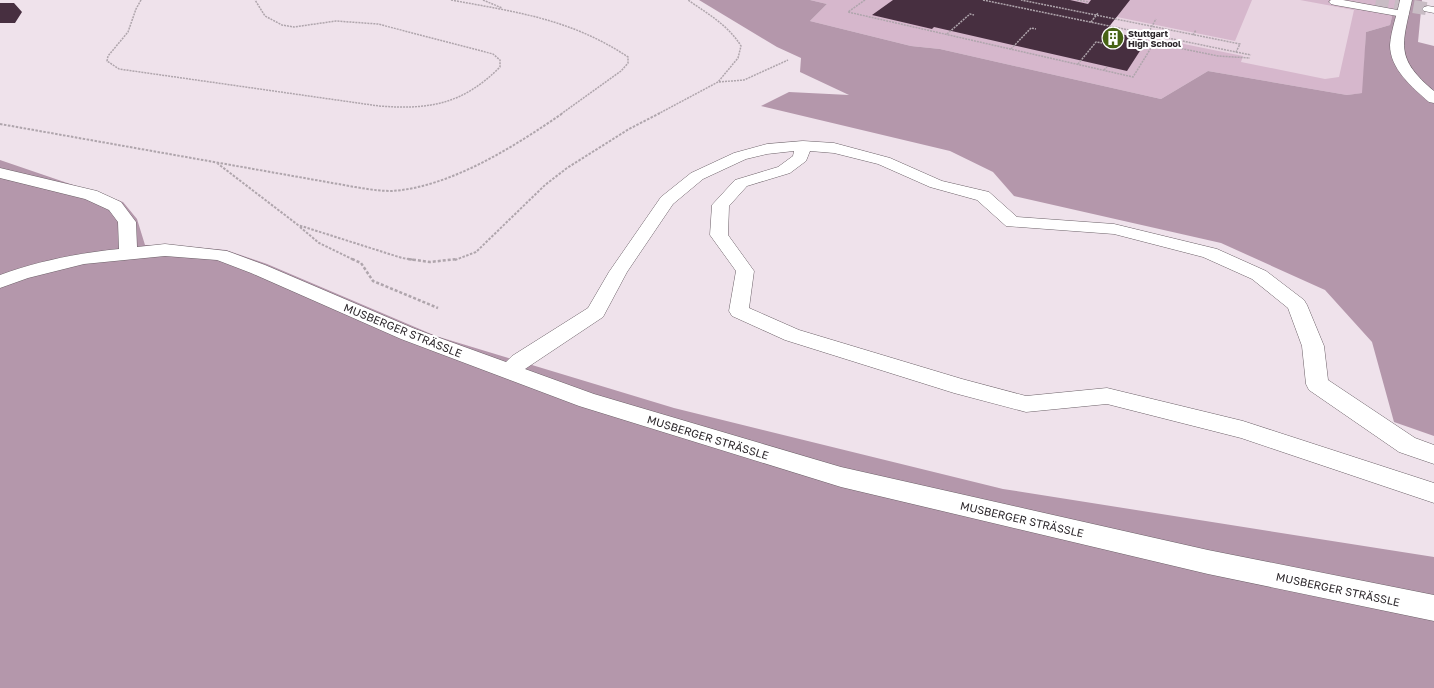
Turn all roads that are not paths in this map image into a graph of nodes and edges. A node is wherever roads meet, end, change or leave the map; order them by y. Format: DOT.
graph roads {
  1 [pos="1323,0"];
  2 [pos="1406,0"];
  3 [pos="1403,14"];
  4 [pos="1434,99"];
  5 [pos="802,146"];
  6 [pos="0,173"];
  7 [pos="128,253"];
  8 [pos="0,282"];
  9 [pos="509,371"];
  10 [pos="1434,455"];
  11 [pos="1434,493"];
  12 [pos="1434,608"];
  1 -- 3 [label="street"];
  2 -- 3 [label="main road"];
  3 -- 4 [label="main road"];
  5 -- 9 [label="street"];
  5 -- 10 [label="street"];
  5 -- 11 [label="street"];
  6 -- 7 [label="street"];
  7 -- 8 [label="street, MUSBERGER STRÄSSLE"];
  7 -- 9 [label="street, MUSBERGER STRÄSSLE"];
  9 -- 12 [label="street, MUSBERGER STRÄSSLE"];
}
